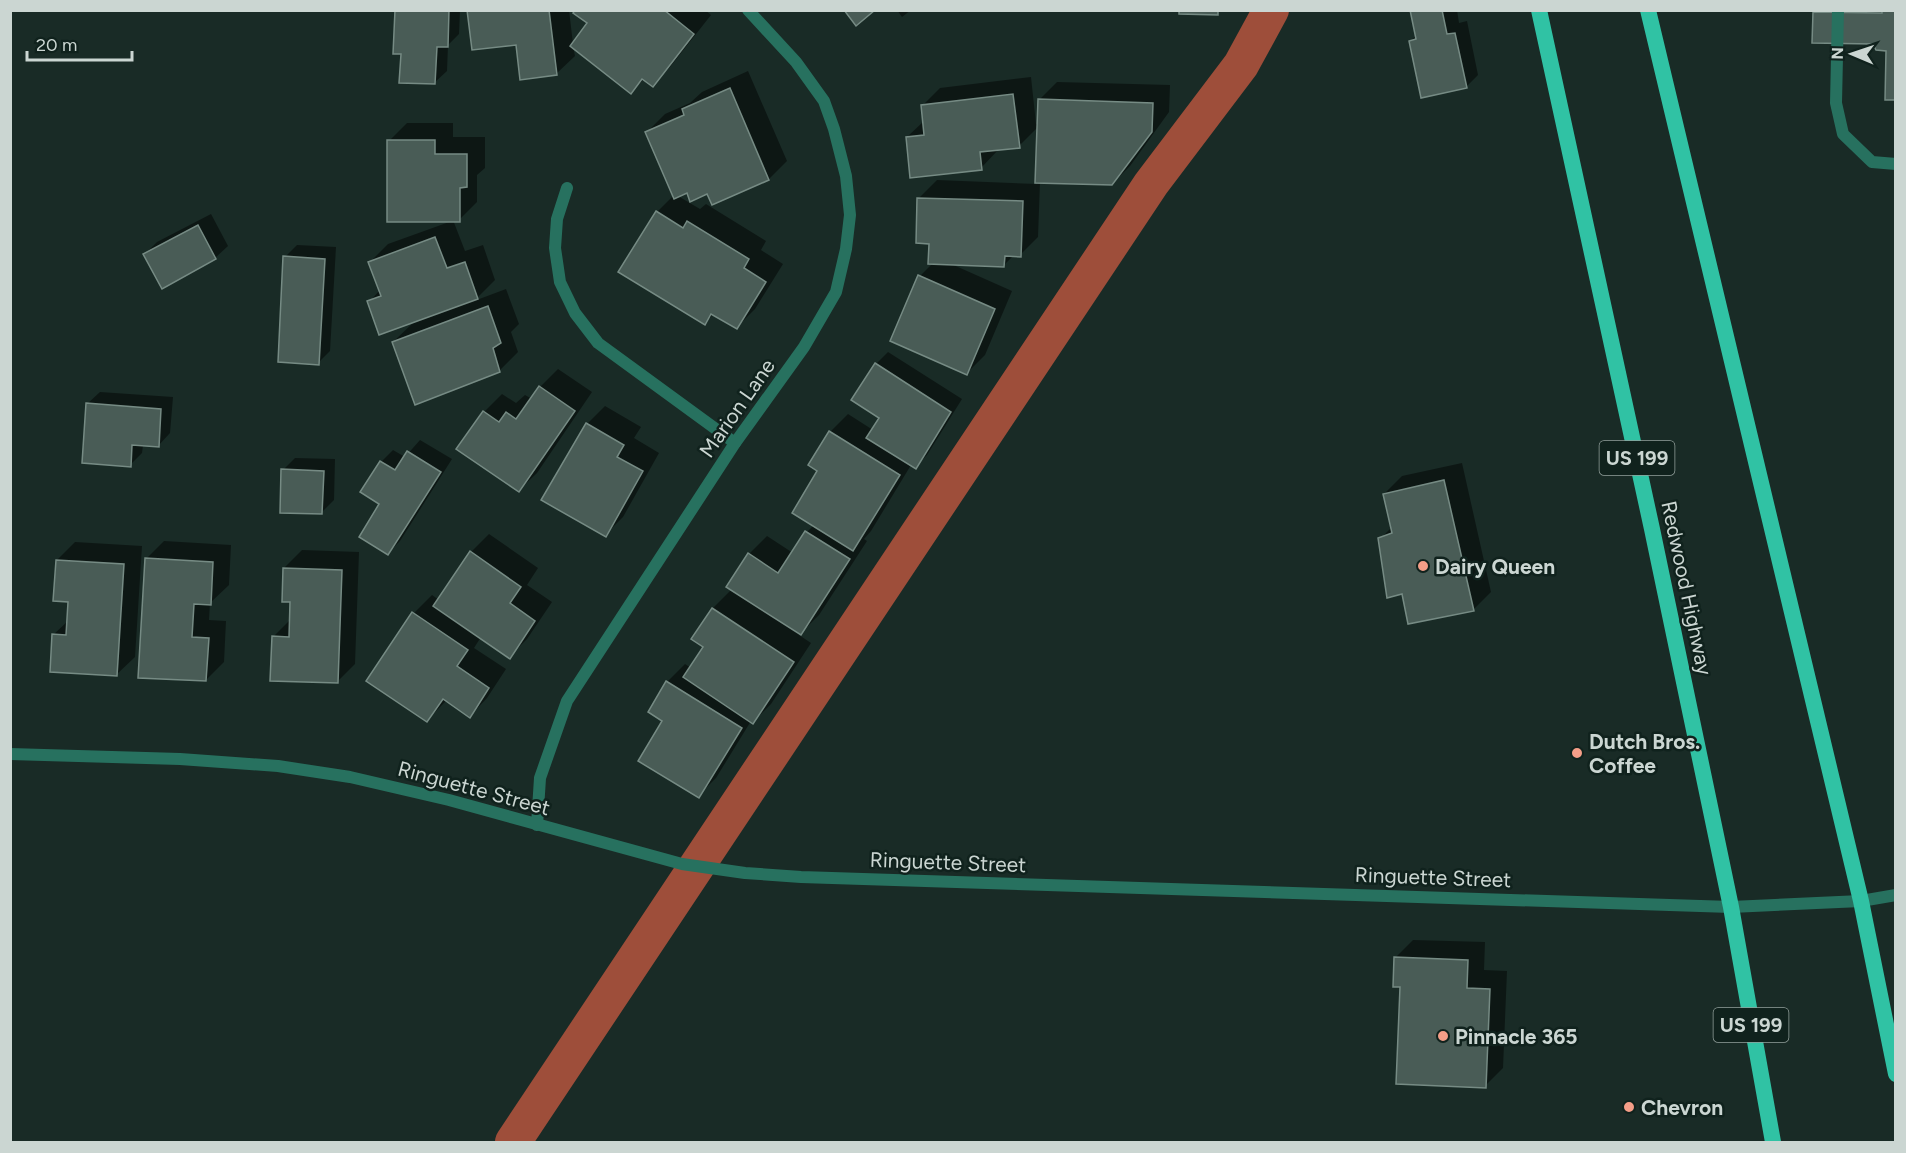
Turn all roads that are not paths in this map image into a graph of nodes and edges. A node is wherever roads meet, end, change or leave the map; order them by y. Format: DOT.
graph roads {
  1 [pos="748,10"];
  2 [pos="1539,10"];
  3 [pos="1648,10"];
  4 [pos="1838,10"];
  5 [pos="1896,164"];
  6 [pos="567,188"];
  7 [pos="735,443"];
  8 [pos="10,754"];
  9 [pos="537,825"];
  10 [pos="1896,894"];
  11 [pos="1861,901"];
  12 [pos="1731,907"];
  13 [pos="1896,1074"];
  14 [pos="1773,1143"];
  1 -- 7 [label="street, Marion Lane"];
  2 -- 12 [label="highway, Redwood Highway / US 199"];
  3 -- 11 [label="highway"];
  4 -- 5 [label="street"];
  6 -- 7 [label="street"];
  7 -- 9 [label="street, Marion Lane"];
  8 -- 9 [label="street, Ringuette Street"];
  9 -- 12 [label="street, Ringuette Street"];
  10 -- 11 [label="street, Ringuette Street"];
  11 -- 12 [label="street, Ringuette Street"];
  11 -- 13 [label="highway"];
  12 -- 14 [label="highway, Redwood Highway / US 199"];
}
